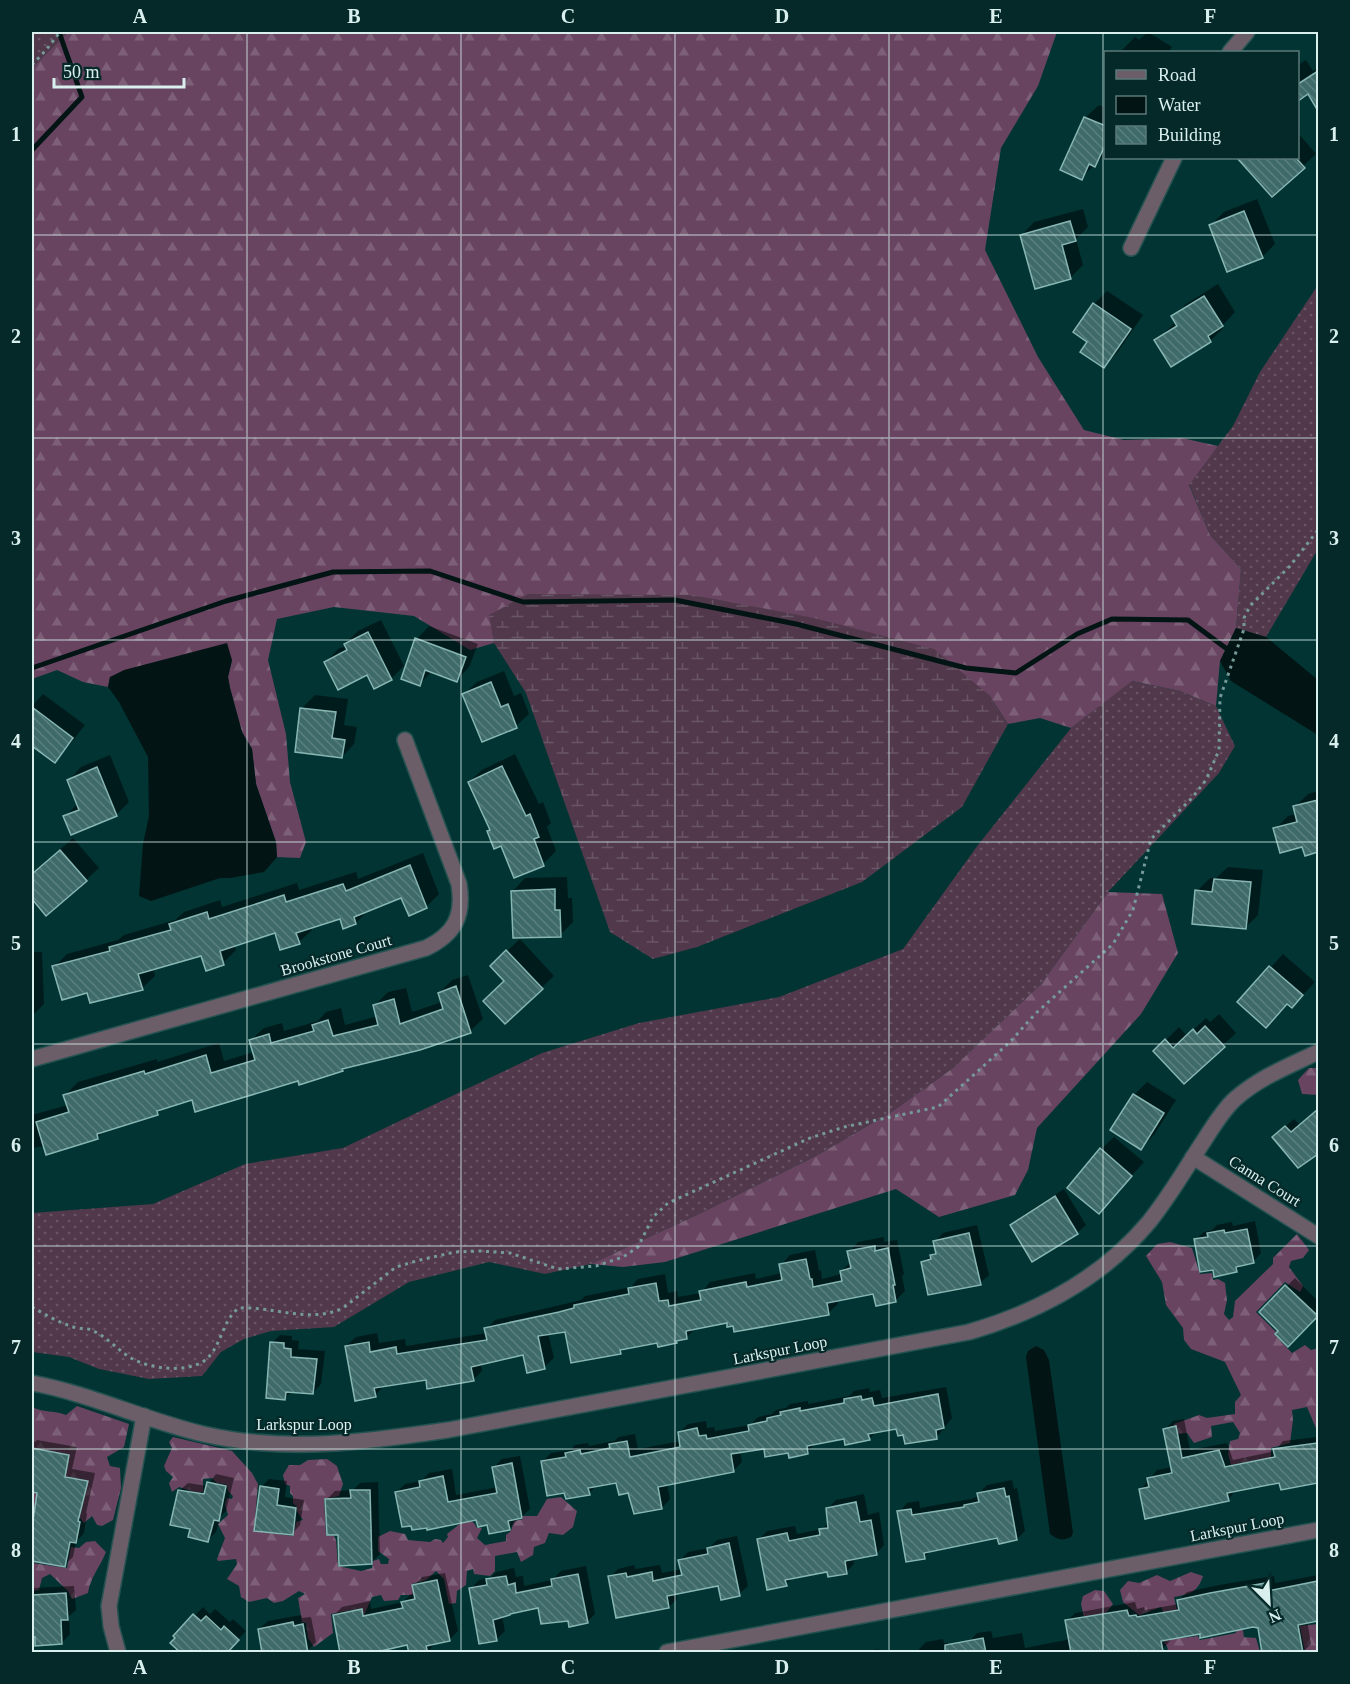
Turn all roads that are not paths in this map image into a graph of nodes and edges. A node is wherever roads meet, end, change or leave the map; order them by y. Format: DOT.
graph roads {
  1 [pos="1247,32"];
  2 [pos="1231,51"];
  3 [pos="1174,159"];
  4 [pos="1131,248"];
  5 [pos="405,740"];
  6 [pos="1318,1052"];
  7 [pos="32,1059"];
  8 [pos="1193,1157"];
  9 [pos="1318,1236"];
  10 [pos="32,1383"];
  11 [pos="144,1416"];
  12 [pos="1318,1530"];
  13 [pos="118,1653"];
  14 [pos="667,1653"];
  1 -- 2 [label="street"];
  3 -- 4 [label="street"];
  5 -- 7 [label="street, Brookstone Court"];
  6 -- 8 [label="street, Larkspur Loop"];
  8 -- 9 [label="street, Canna Court"];
  8 -- 11 [label="street, Larkspur Loop"];
  10 -- 11 [label="street, Larkspur Loop"];
  11 -- 13 [label="street"];
  12 -- 14 [label="street, Larkspur Loop"];
}
